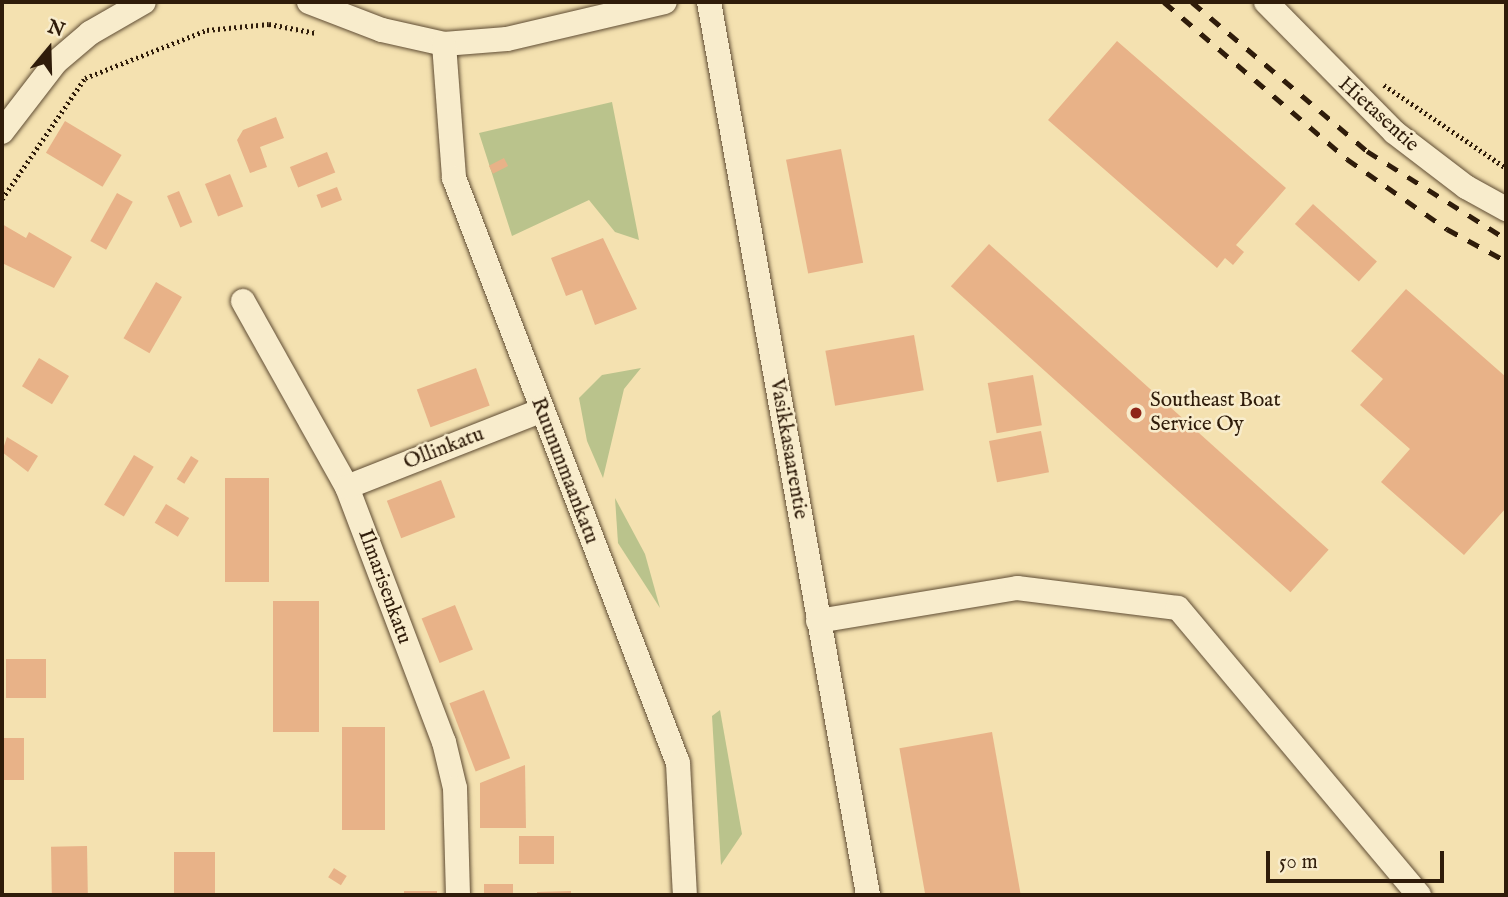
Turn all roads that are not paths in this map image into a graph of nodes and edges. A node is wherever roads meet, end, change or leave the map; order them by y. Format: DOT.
graph roads {
  1 [pos="144,2"];
  2 [pos="309,2"];
  3 [pos="665,2"];
  4 [pos="709,2"];
  5 [pos="1266,2"];
  6 [pos="444,44"];
  7 [pos="2,132"];
  8 [pos="1506,209"];
  9 [pos="243,301"];
  10 [pos="540,411"];
  11 [pos="347,487"];
  12 [pos="818,621"];
  13 [pos="458,895"];
  14 [pos="685,895"];
  15 [pos="868,895"];
  16 [pos="1419,895"];
  1 -- 7 [label="street"];
  2 -- 6 [label="street"];
  3 -- 6 [label="street"];
  4 -- 12 [label="street, Vasikkasaarentie"];
  5 -- 8 [label="street, Hietasentie"];
  6 -- 10 [label="street, Ruununmaankatu"];
  9 -- 11 [label="street, Ilmarisenkatu"];
  10 -- 11 [label="street, Ollinkatu"];
  10 -- 14 [label="street, Ruununmaankatu"];
  11 -- 13 [label="street, Ilmarisenkatu"];
  12 -- 15 [label="street, Vasikkasaarentie"];
  12 -- 16 [label="street"];
}
